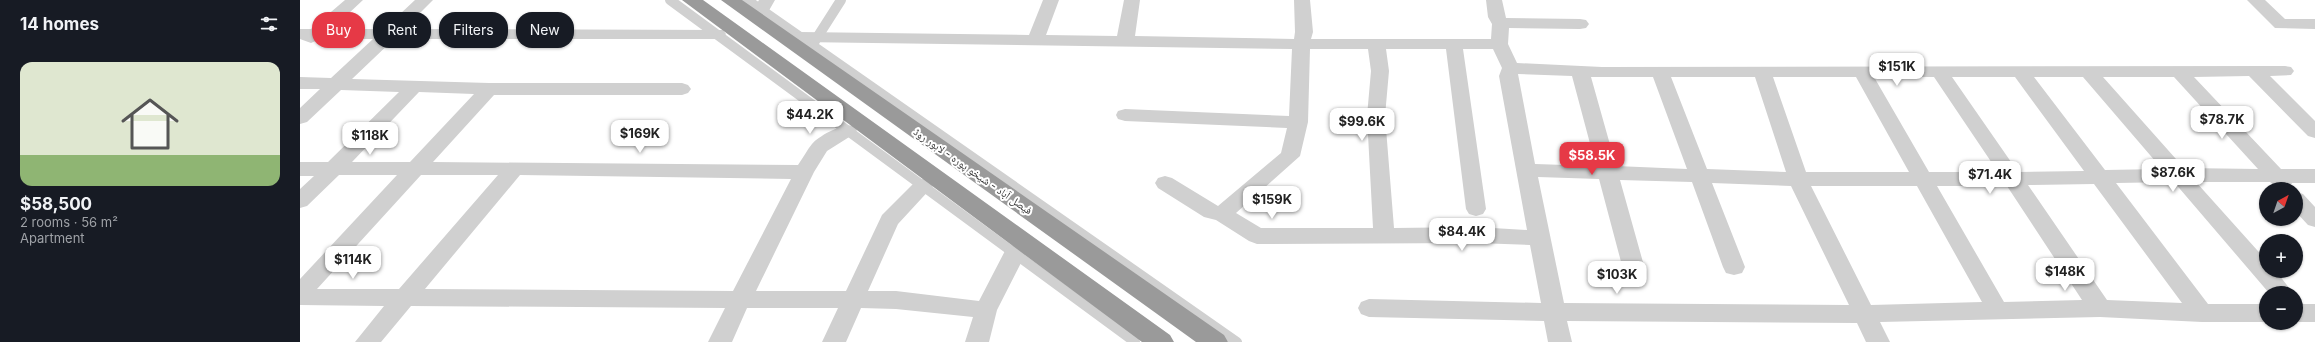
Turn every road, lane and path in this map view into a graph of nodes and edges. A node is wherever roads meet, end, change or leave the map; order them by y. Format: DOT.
graph roads {
  1 [pos="354,0"];
  2 [pos="425,0"];
  3 [pos="670,0"];
  4 [pos="691,0"];
  5 [pos="730,0"];
  6 [pos="747,0"];
  7 [pos="841,0"];
  8 [pos="1051,0"];
  9 [pos="1132,0"];
  10 [pos="1302,0"];
  11 [pos="1494,0"];
  12 [pos="2255,0"];
  13 [pos="764,5"];
  14 [pos="413,12"];
  15 [pos="1501,23"];
  16 [pos="1580,24"];
  17 [pos="2315,24"];
  18 [pos="308,34"];
  19 [pos="717,34"];
  20 [pos="373,35"];
  21 [pos="431,35"];
  22 [pos="810,40"];
  23 [pos="1035,41"];
  24 [pos="1125,42"];
  25 [pos="1300,44"];
  26 [pos="1376,44"];
  27 [pos="1454,44"];
  28 [pos="1499,44"];
  29 [pos="300,48"];
  30 [pos="376,48"];
  31 [pos="1511,68"];
  32 [pos="2088,71"];
  33 [pos="2179,71"];
  34 [pos="2254,71"];
  35 [pos="2285,71"];
  36 [pos="1580,72"];
  37 [pos="1660,72"];
  38 [pos="1762,72"];
  39 [pos="1862,72"];
  40 [pos="1940,72"];
  41 [pos="2022,72"];
  42 [pos="300,83"];
  43 [pos="336,84"];
  44 [pos="415,86"];
  45 [pos="489,88"];
  46 [pos="682,89"];
  47 [pos="1125,115"];
  48 [pos="300,118"];
  49 [pos="1298,122"];
  50 [pos="847,130"];
  51 [pos="2315,132"];
  52 [pos="515,168"];
  53 [pos="300,169"];
  54 [pos="332,169"];
  55 [pos="415,169"];
  56 [pos="1528,170"];
  57 [pos="804,172"];
  58 [pos="1608,174"];
  59 [pos="2179,175"];
  60 [pos="1699,176"];
  61 [pos="2099,176"];
  62 [pos="2315,176"];
  63 [pos="1798,179"];
  64 [pos="1922,179"];
  65 [pos="2013,179"];
  66 [pos="2269,182"];
  67 [pos="2281,182"];
  68 [pos="2287,182"];
  69 [pos="1165,183"];
  70 [pos="923,186"];
  71 [pos="300,201"];
  72 [pos="2303,207"];
  73 [pos="1476,209"];
  74 [pos="1222,214"];
  75 [pos="2315,220"];
  76 [pos="1384,237"];
  77 [pos="1540,238"];
  78 [pos="1014,253"];
  79 [pos="1734,267"];
  80 [pos="1635,273"];
  81 [pos="2276,286"];
  82 [pos="300,293"];
  83 [pos="300,296"];
  84 [pos="405,297"];
  85 [pos="738,300"];
  86 [pos="853,300"];
  87 [pos="1369,308"];
  88 [pos="2100,308"];
  89 [pos="986,310"];
  90 [pos="1998,311"];
  91 [pos="1554,312"];
  92 [pos="2202,313"];
  93 [pos="2259,313"];
  94 [pos="1864,314"];
  95 [pos="367,342"];
  96 [pos="720,342"];
  97 [pos="834,342"];
  98 [pos="976,342"];
  99 [pos="1135,342"];
  100 [pos="1162,342"];
  101 [pos="1215,342"];
  102 [pos="1237,342"];
  103 [pos="1560,342"];
  104 [pos="1878,342"];
  1 -- 18 [label="street"];
  2 -- 14 [label="street"];
  3 -- 19 [label="lane"];
  4 -- 100 [label="highway"];
  5 -- 101 [label="highway, فیصل آباد - شیخو پورہ - لاہور روڈ"];
  6 -- 13 [label="lane"];
  7 -- 22 [label="lane"];
  8 -- 23 [label="street"];
  9 -- 24 [label="street"];
  10 -- 25 [label="street"];
  11 -- 15 [label="street"];
  12 -- 17 [label="street"];
  13 -- 22 [label="lane"];
  15 -- 16 [label="street"];
  15 -- 28 [label="street"];
  18 -- 20 [label="street"];
  18 -- 29 [label="street"];
  19 -- 21 [label="street"];
  19 -- 50 [label="lane"];
  22 -- 23 [label="street"];
  22 -- 102 [label="lane"];
  23 -- 24 [label="street"];
  24 -- 25 [label="street"];
  25 -- 26 [label="street"];
  25 -- 49 [label="street"];
  26 -- 27 [label="street"];
  26 -- 76 [label="street"];
  27 -- 28 [label="street"];
  27 -- 73 [label="street"];
  28 -- 31 [label="street"];
  30 -- 43 [label="street"];
  31 -- 36 [label="street"];
  31 -- 56 [label="street"];
  32 -- 33 [label="street"];
  32 -- 41 [label="street"];
  32 -- 59 [label="street"];
  33 -- 34 [label="street"];
  33 -- 67 [label="street"];
  34 -- 35 [label="street"];
  34 -- 51 [label="street"];
  36 -- 37 [label="street"];
  36 -- 58 [label="street"];
  37 -- 38 [label="street"];
  37 -- 60 [label="street"];
  38 -- 39 [label="street"];
  38 -- 63 [label="street"];
  39 -- 40 [label="street"];
  39 -- 64 [label="street"];
  40 -- 41 [label="street"];
  40 -- 65 [label="street"];
  41 -- 61 [label="street"];
  42 -- 43 [label="street"];
  43 -- 44 [label="street"];
  43 -- 48 [label="street"];
  44 -- 45 [label="street"];
  44 -- 54 [label="street"];
  45 -- 46 [label="street"];
  45 -- 55 [label="street"];
  47 -- 49 [label="street"];
  49 -- 74 [label="street"];
  50 -- 57 [label="street"];
  50 -- 70 [label="lane"];
  52 -- 55 [label="street"];
  52 -- 57 [label="street"];
  52 -- 84 [label="street"];
  53 -- 54 [label="street"];
  54 -- 55 [label="street"];
  54 -- 71 [label="street"];
  55 -- 82 [label="street"];
  56 -- 58 [label="street"];
  56 -- 77 [label="street"];
  57 -- 85 [label="street"];
  58 -- 60 [label="street"];
  58 -- 80 [label="street"];
  59 -- 61 [label="street"];
  59 -- 66 [label="street"];
  59 -- 81 [label="street"];
  60 -- 63 [label="street"];
  60 -- 79 [label="street"];
  61 -- 65 [label="street"];
  61 -- 92 [label="street"];
  62 -- 68 [label="street"];
  63 -- 64 [label="street"];
  63 -- 94 [label="street"];
  64 -- 65 [label="street"];
  64 -- 90 [label="street"];
  65 -- 88 [label="street"];
  69 -- 74 [label="street"];
  70 -- 78 [label="lane"];
  70 -- 86 [label="street"];
  72 -- 75 [label="street"];
  74 -- 76 [label="street"];
  76 -- 77 [label="street"];
  77 -- 91 [label="street"];
  78 -- 89 [label="street"];
  78 -- 99 [label="lane"];
  83 -- 84 [label="street"];
  84 -- 85 [label="street"];
  84 -- 95 [label="street"];
  85 -- 86 [label="street"];
  85 -- 96 [label="street"];
  86 -- 89 [label="street"];
  86 -- 97 [label="street"];
  87 -- 91 [label="street"];
  88 -- 90 [label="street"];
  88 -- 92 [label="street"];
  89 -- 98 [label="street"];
  90 -- 94 [label="street"];
  91 -- 94 [label="street"];
  91 -- 103 [label="street"];
  92 -- 93 [label="street"];
  94 -- 104 [label="street"];
}
